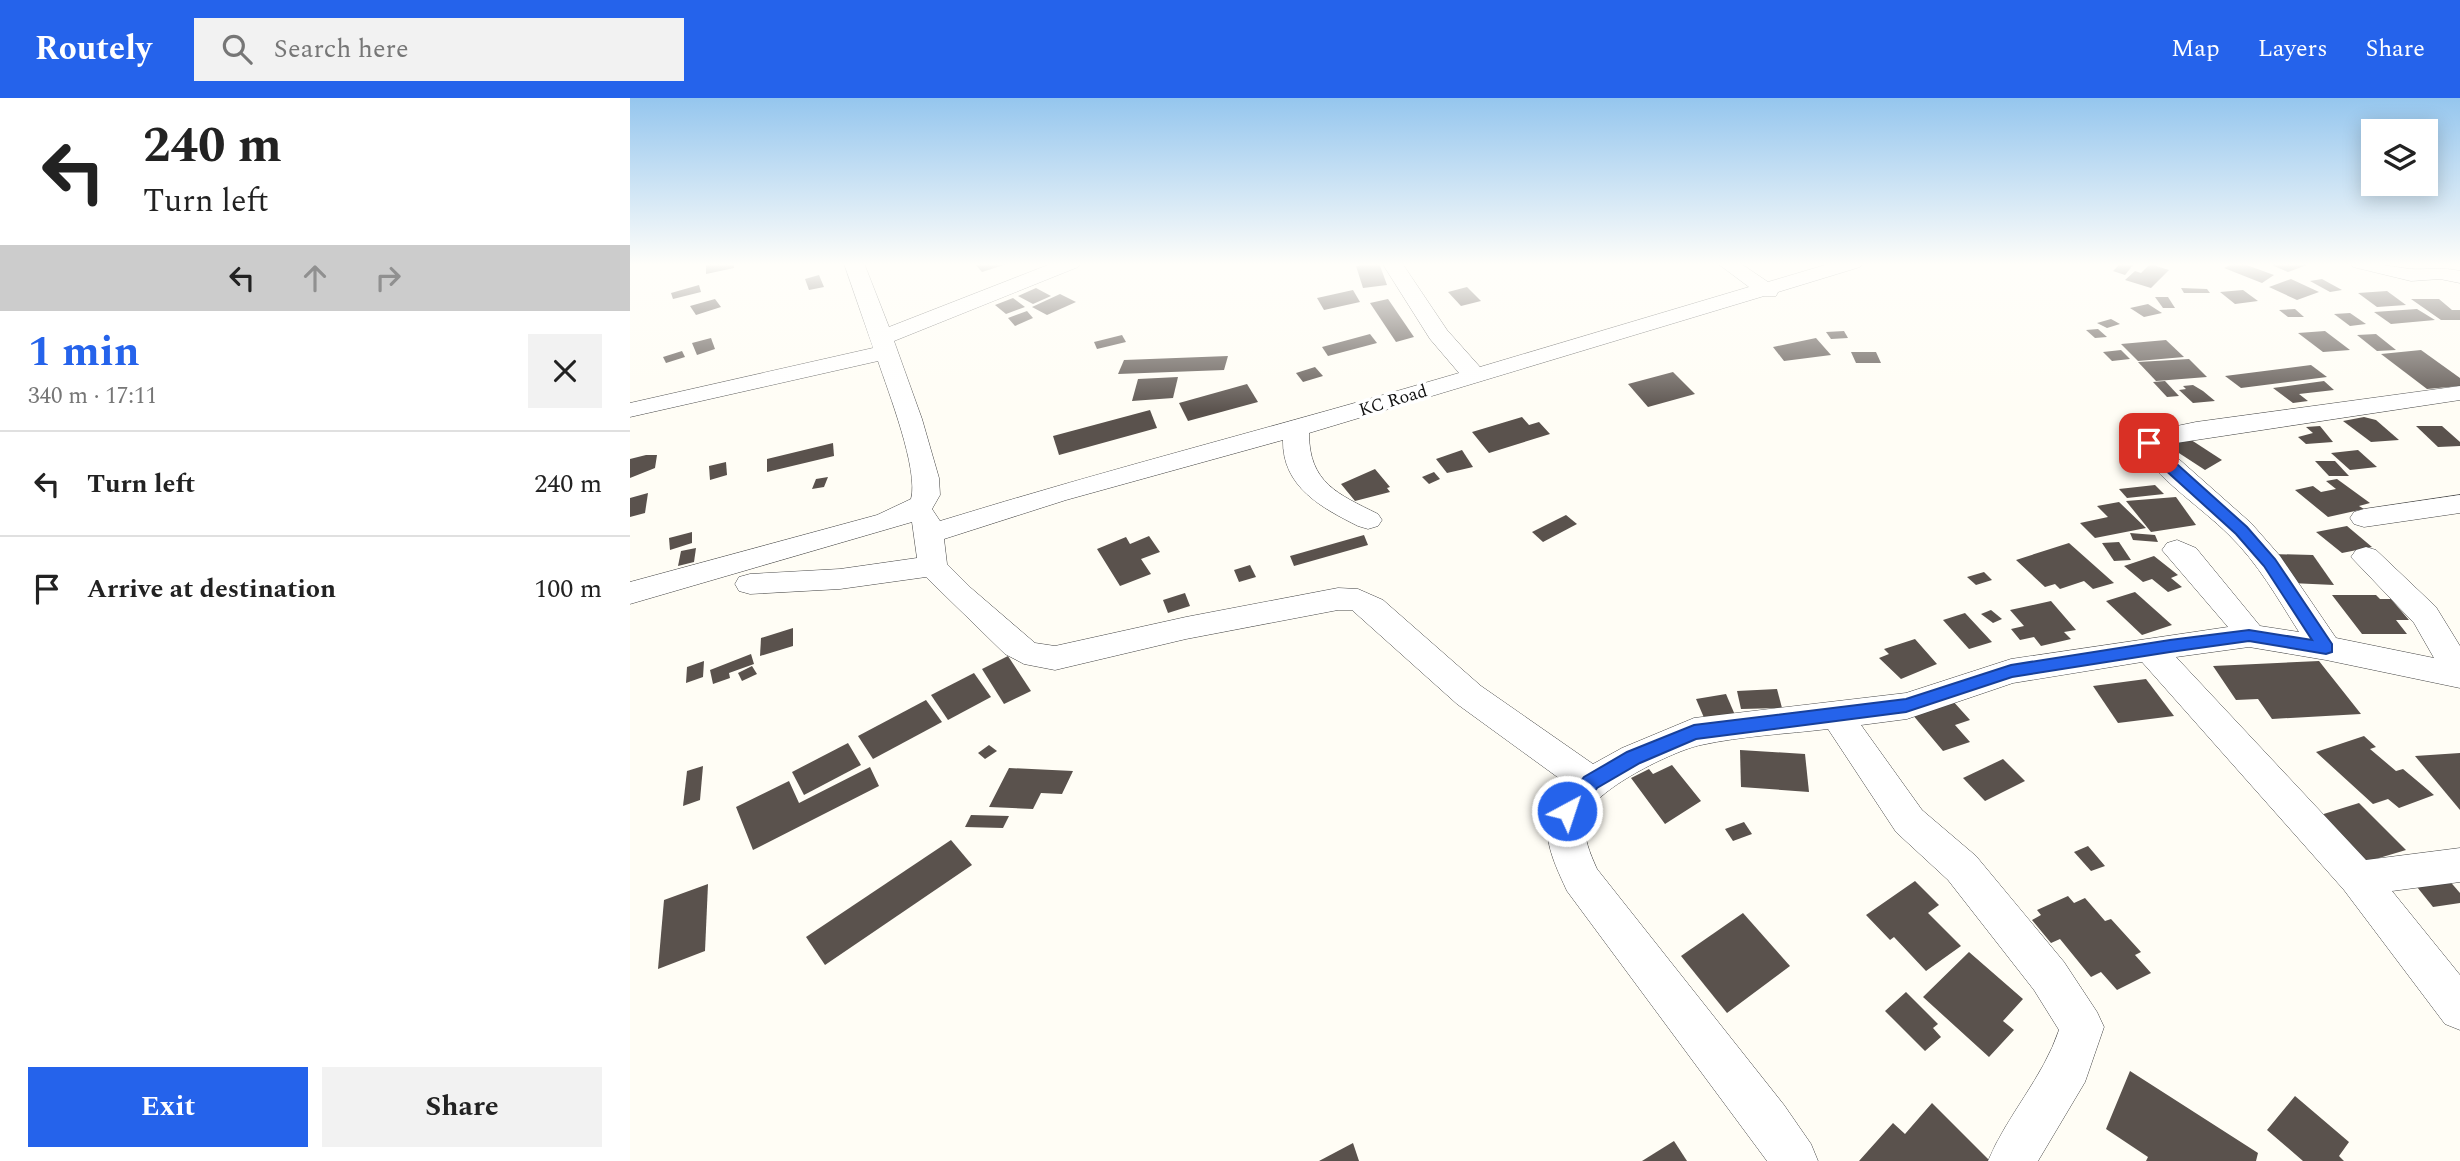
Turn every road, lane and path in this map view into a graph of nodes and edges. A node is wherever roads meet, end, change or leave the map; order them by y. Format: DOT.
graph roads {
  1 [pos="872,313"];
  2 [pos="957,313"];
  3 [pos="1424,313"];
  4 [pos="1692,313"];
  5 [pos="883,345"];
  6 [pos="1474,375"];
  7 [pos="2460,393"];
  8 [pos="630,410"];
  9 [pos="1296,429"];
  10 [pos="2460,504"];
  11 [pos="2364,518"];
  12 [pos="1368,520"];
  13 [pos="925,521"];
  14 [pos="2177,550"];
  15 [pos="2366,557"];
  16 [pos="933,566"];
  17 [pos="750,584"];
  18 [pos="630,593"];
  19 [pos="2249,636"];
  20 [pos="2326,648"];
  21 [pos="2150,650"];
  22 [pos="2460,675"];
  23 [pos="1838,715"];
  24 [pos="1591,782"];
  25 [pos="2460,865"];
  26 [pos="2358,878"];
  27 [pos="2460,1009"];
  28 [pos="1794,1161"];
  29 [pos="2012,1161"];
  1 -- 5 [label="street"];
  2 -- 5 [label="street"];
  3 -- 6 [label="street"];
  4 -- 6 [label="street, KC Road"];
  5 -- 8 [label="street"];
  5 -- 13 [label="street"];
  6 -- 9 [label="street, KC Road"];
  7 -- 20 [label="street"];
  9 -- 12 [label="street"];
  9 -- 13 [label="street, KC Road"];
  10 -- 11 [label="street"];
  13 -- 16 [label="street"];
  13 -- 18 [label="street, KC Road"];
  14 -- 19 [label="street"];
  15 -- 22 [label="street"];
  16 -- 17 [label="street"];
  16 -- 24 [label="street"];
  19 -- 20 [label="street"];
  19 -- 21 [label="street"];
  20 -- 22 [label="street"];
  21 -- 23 [label="street"];
  21 -- 26 [label="street"];
  23 -- 24 [label="street"];
  23 -- 29 [label="street"];
  24 -- 28 [label="street"];
  25 -- 26 [label="street"];
  26 -- 27 [label="street"];
}
